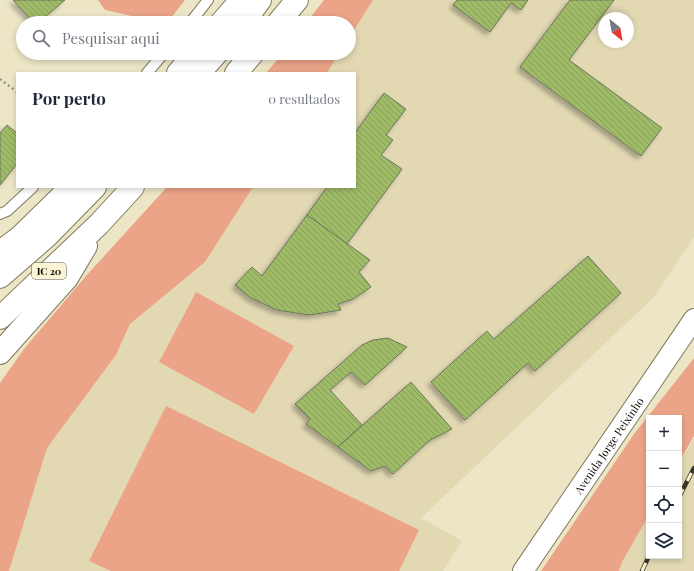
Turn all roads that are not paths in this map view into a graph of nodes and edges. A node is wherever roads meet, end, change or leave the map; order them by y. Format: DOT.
graph roads {
  1 [pos="208,0"];
  2 [pos="241,0"];
  3 [pos="260,0"];
  4 [pos="297,0"];
  5 [pos="195,16"];
  6 [pos="227,16"];
  7 [pos="248,16"];
  8 [pos="284,16"];
  9 [pos="158,60"];
  10 [pos="189,60"];
  11 [pos="211,60"];
  12 [pos="247,60"];
  13 [pos="148,72"];
  14 [pos="179,72"];
  15 [pos="200,72"];
  16 [pos="237,72"];
  17 [pos="32,188"];
  18 [pos="70,188"];
  19 [pos="94,188"];
  20 [pos="133,188"];
  21 [pos="0,214"];
  22 [pos="99,224"];
  23 [pos="0,252"];
  24 [pos="0,277"];
  25 [pos="0,318"];
  26 [pos="694,319"];
  27 [pos="694,335"];
  28 [pos="0,352"];
  29 [pos="641,397"];
  30 [pos="523,571"];
  1 -- 5 [label="lane"];
  2 -- 6 [label="highway"];
  3 -- 7 [label="highway"];
  4 -- 8 [label="highway"];
  9 -- 13 [label="lane"];
  10 -- 14 [label="highway"];
  11 -- 15 [label="highway"];
  12 -- 16 [label="highway"];
  17 -- 21 [label="lane"];
  18 -- 23 [label="highway"];
  19 -- 24 [label="highway, IC 20"];
  20 -- 22 [label="highway, IC 20"];
  22 -- 25 [label="highway, IC 20"];
  22 -- 28 [label="highway"];
  26 -- 29 [label="street, Avenida Jorge Peixinho"];
  27 -- 29 [label="lane"];
  29 -- 30 [label="street, Avenida Jorge Peixinho"];
}
